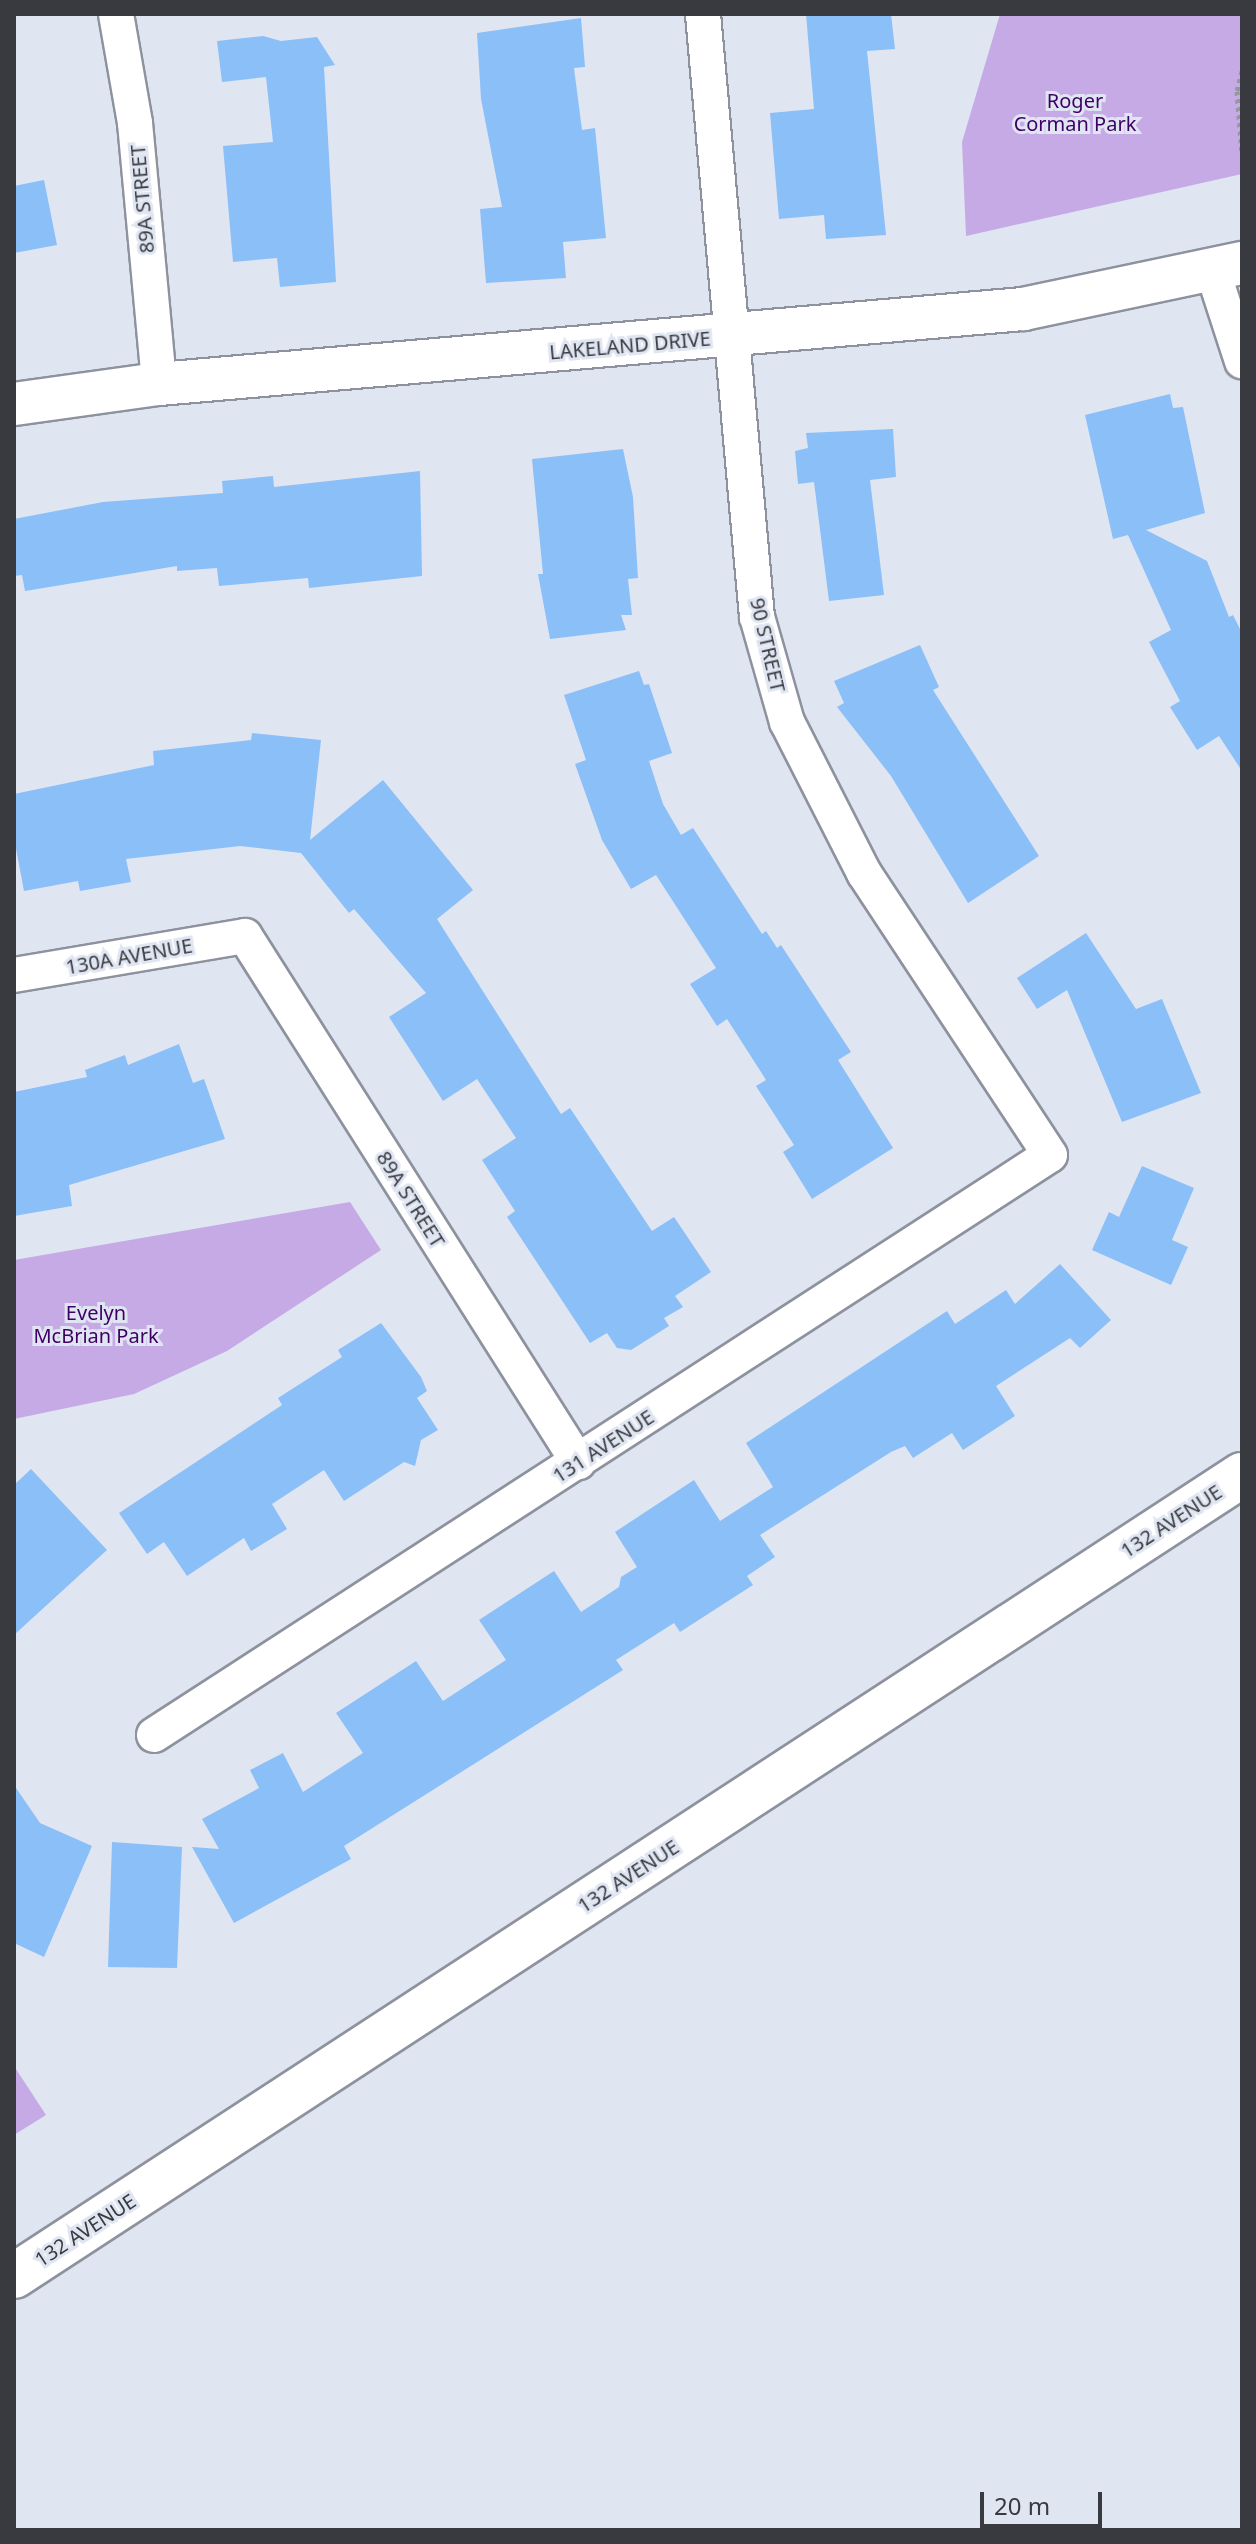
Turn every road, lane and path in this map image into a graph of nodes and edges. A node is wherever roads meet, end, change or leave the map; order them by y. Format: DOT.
graph roads {
  1 [pos="116,14"];
  2 [pos="703,14"];
  3 [pos="1242,71"];
  4 [pos="1242,154"];
  5 [pos="1228,268"];
  6 [pos="729,337"];
  7 [pos="1242,361"];
  8 [pos="159,384"];
  9 [pos="14,404"];
  10 [pos="245,936"];
  11 [pos="14,975"];
  12 [pos="1050,1155"];
  13 [pos="578,1462"];
  14 [pos="1242,1475"];
  15 [pos="154,1735"];
  16 [pos="14,2276"];
  1 -- 8 [label="street, 89A STREET"];
  2 -- 6 [label="street, 90 STREET"];
  3 -- 4 [label="path"];
  5 -- 6 [label="street, LAKELAND DRIVE"];
  5 -- 7 [label="street"];
  6 -- 8 [label="street, LAKELAND DRIVE"];
  6 -- 12 [label="street, 90 STREET"];
  8 -- 9 [label="street, LAKELAND DRIVE"];
  10 -- 11 [label="street, 130A AVENUE"];
  10 -- 13 [label="street, 89A STREET"];
  12 -- 13 [label="street, 131 AVENUE"];
  13 -- 15 [label="street, 131 AVENUE"];
  14 -- 16 [label="main road, 132 AVENUE"];
}
